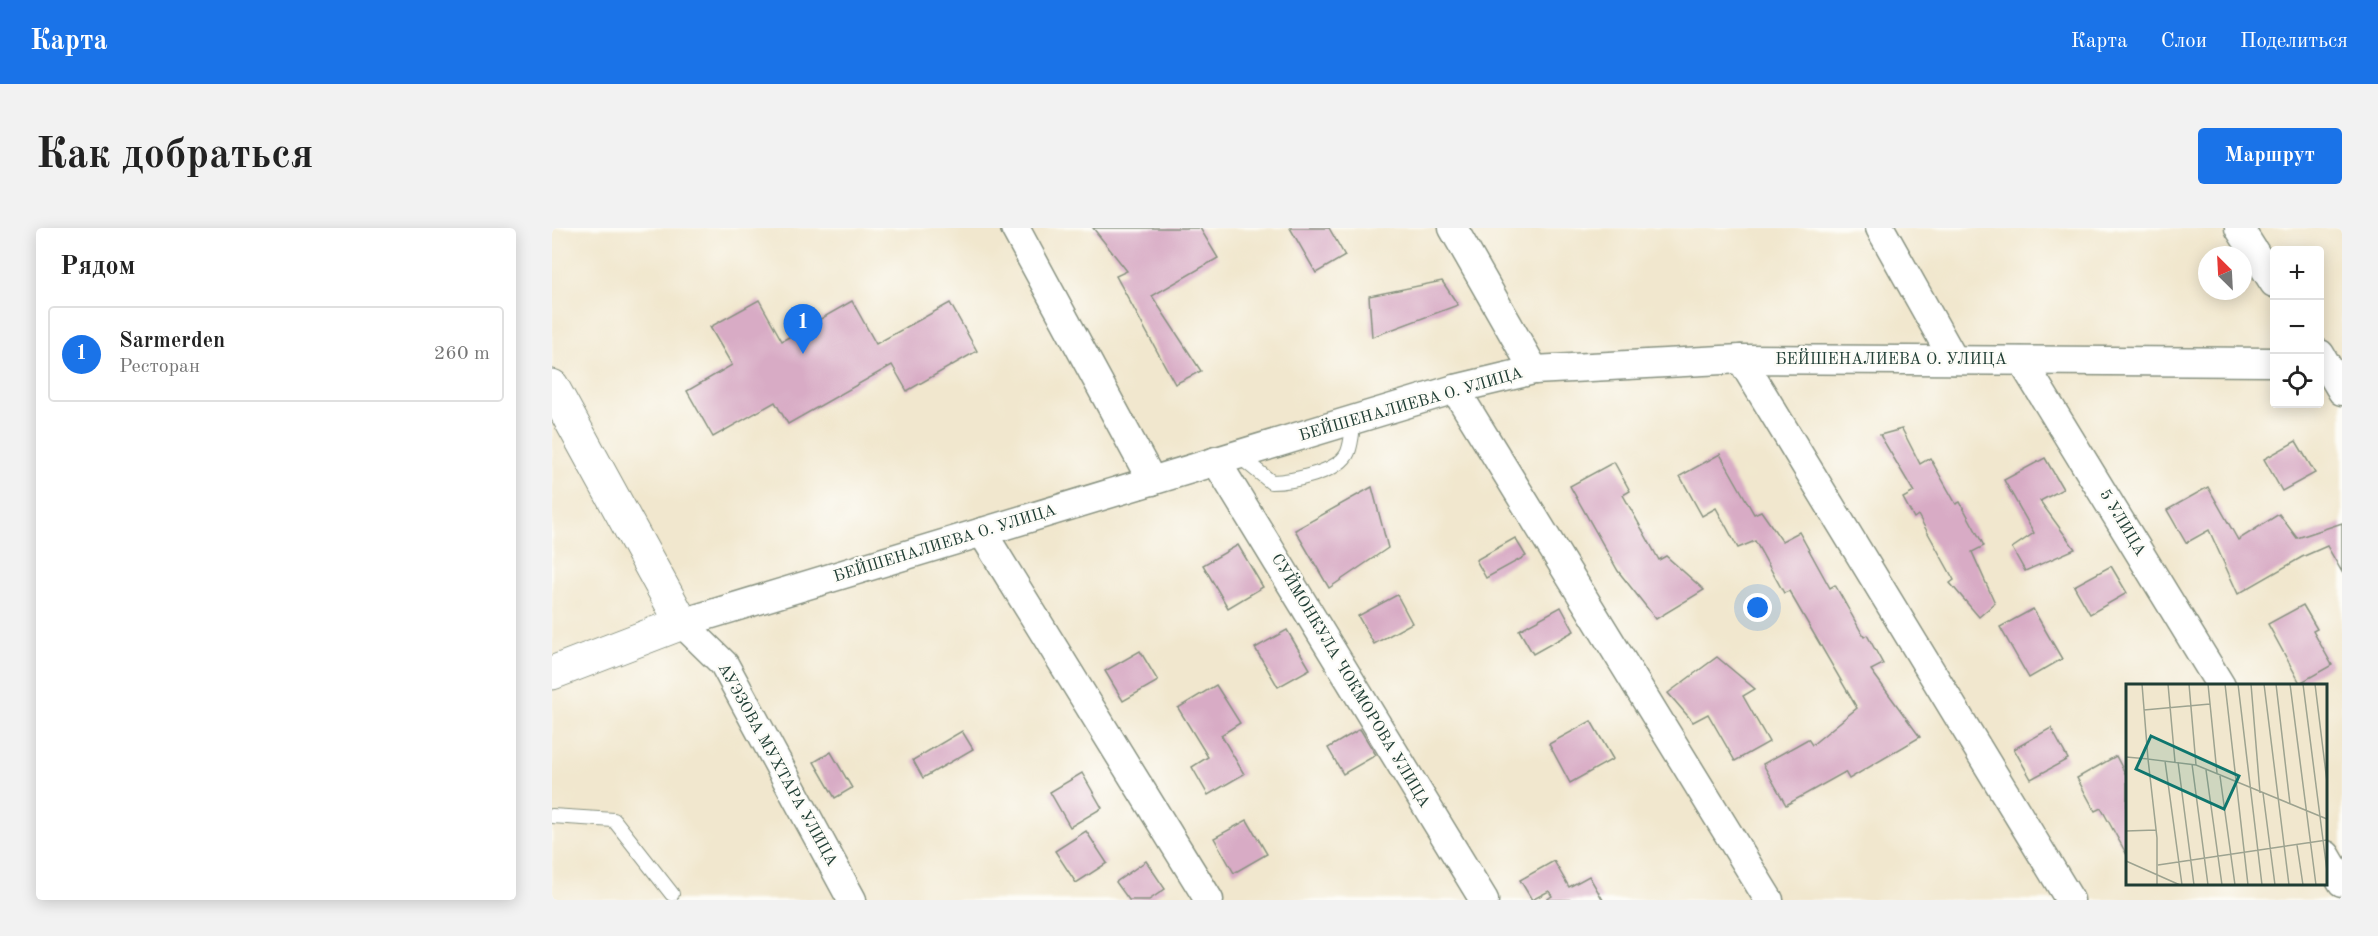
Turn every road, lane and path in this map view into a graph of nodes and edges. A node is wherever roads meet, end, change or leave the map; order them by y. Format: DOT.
graph roads {
  1 [pos="1015,228"];
  2 [pos="1454,228"];
  3 [pos="1880,228"];
  4 [pos="2240,228"];
  5 [pos="2270,277"];
  6 [pos="1741,359"];
  7 [pos="1954,360"];
  8 [pos="2022,361"];
  9 [pos="2326,361"];
  10 [pos="2270,362"];
  11 [pos="1534,370"];
  12 [pos="552,386"];
  13 [pos="1455,389"];
  14 [pos="2342,391"];
  15 [pos="1354,420"];
  16 [pos="1227,458"];
  17 [pos="1152,481"];
  18 [pos="982,532"];
  19 [pos="682,623"];
  20 [pos="552,673"];
  21 [pos="2221,684"];
  22 [pos="552,816"];
  23 [pos="2327,858"];
  24 [pos="2342,882"];
  25 [pos="672,894"];
  26 [pos="852,900"];
  27 [pos="1209,900"];
  28 [pos="1484,900"];
  29 [pos="1769,900"];
  30 [pos="2070,900"];
  1 -- 17 [label="street"];
  2 -- 11 [label="street"];
  3 -- 7 [label="street"];
  4 -- 5 [label="street"];
  6 -- 7 [label="street, БЕЙШЕНАЛИЕВА О. УЛИЦА"];
  6 -- 11 [label="street, БЕЙШЕНАЛИЕВА О. УЛИЦА"];
  6 -- 30 [label="street"];
  7 -- 8 [label="street, БЕЙШЕНАЛИЕВА О. УЛИЦА"];
  8 -- 10 [label="street, БЕЙШЕНАЛИЕВА О. УЛИЦА"];
  8 -- 21 [label="street, 5 УЛИЦА"];
  9 -- 14 [label="street"];
  11 -- 13 [label="street, БЕЙШЕНАЛИЕВА О. УЛИЦА"];
  12 -- 19 [label="main road, АУЭЗОВА МУХТАРА УЛИЦА"];
  13 -- 15 [label="street, БЕЙШЕНАЛИЕВА О. УЛИЦА"];
  13 -- 29 [label="street"];
  15 -- 16 [label="street, БЕЙШЕНАЛИЕВА О. УЛИЦА"];
  15 -- 16 [label="lane"];
  16 -- 17 [label="street, БЕЙШЕНАЛИЕВА О. УЛИЦА"];
  16 -- 28 [label="street, СУЙМОНКУЛА ЧОКМОРОВА УЛИЦА"];
  17 -- 18 [label="street, БЕЙШЕНАЛИЕВА О. УЛИЦА"];
  18 -- 19 [label="street, БЕЙШЕНАЛИЕВА О. УЛИЦА"];
  18 -- 27 [label="street"];
  19 -- 20 [label="main road"];
  19 -- 26 [label="street, АУЭЗОВА МУХТАРА УЛИЦА"];
  22 -- 25 [label="lane"];
  23 -- 24 [label="street"];
}
